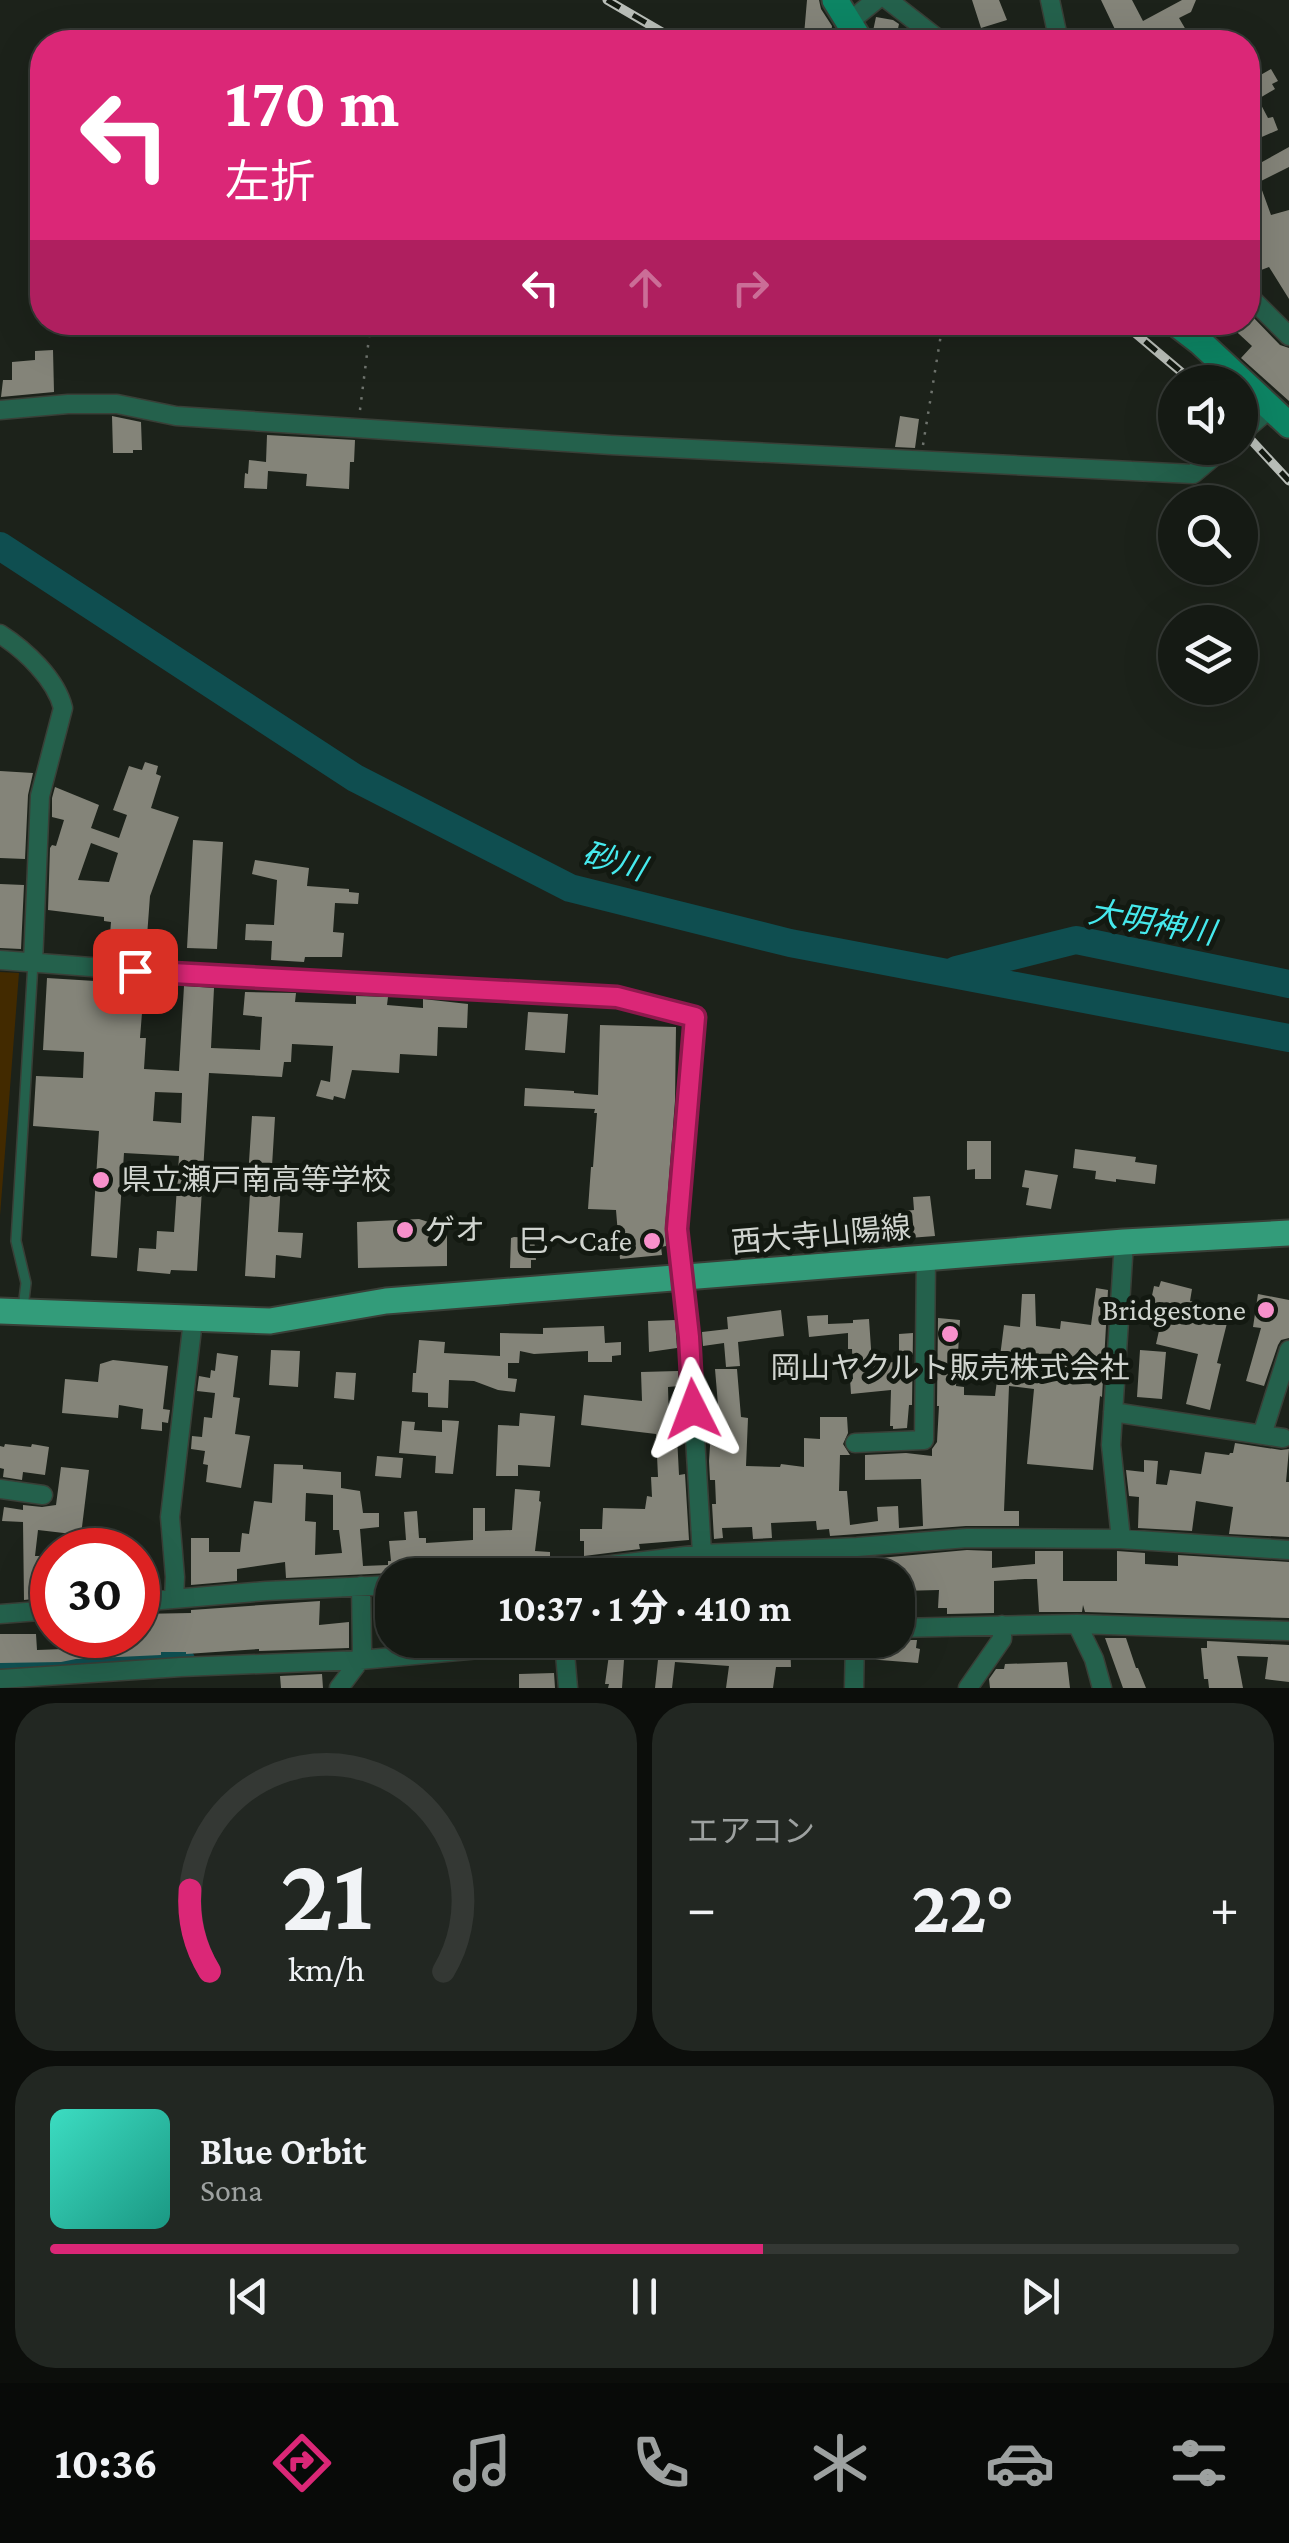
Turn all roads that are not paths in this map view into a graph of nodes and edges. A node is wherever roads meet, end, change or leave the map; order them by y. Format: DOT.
graph roads {
  1 [pos="876,0"];
  2 [pos="888,0"];
  3 [pos="1050,0"];
  4 [pos="849,22"];
  5 [pos="927,30"];
  6 [pos="1056,30"];
  7 [pos="1260,307"];
  8 [pos="1191,335"];
  9 [pos="1289,336"];
  10 [pos="0,410"];
  11 [pos="1280,416"];
  12 [pos="1204,465"];
  13 [pos="0,634"];
  14 [pos="0,960"];
  15 [pos="33,962"];
  16 [pos="1289,1232"];
  17 [pos="1124,1242"];
  18 [pos="926,1259"];
  19 [pos="682,1279"];
  20 [pos="11,1311"];
  21 [pos="193,1320"];
  22 [pos="1288,1350"];
  23 [pos="1113,1412"];
  24 [pos="1262,1434"];
  25 [pos="1283,1438"];
  26 [pos="856,1443"];
  27 [pos="0,1490"];
  28 [pos="44,1495"];
  29 [pos="1121,1539"];
  30 [pos="857,1547"];
  31 [pos="1289,1550"];
  32 [pos="702,1554"];
  33 [pos="669,1558"];
  34 [pos="857,1558"];
  35 [pos="375,1585"];
  36 [pos="361,1586"];
  37 [pos="174,1599"];
  38 [pos="160,1600"];
  39 [pos="30,1612"];
  40 [pos="0,1614"];
  41 [pos="1077,1624"];
  42 [pos="1002,1625"];
  43 [pos="915,1628"];
  44 [pos="1289,1631"];
  45 [pos="377,1658"];
  46 [pos="571,1658"];
  47 [pos="855,1658"];
  48 [pos="360,1660"];
  49 [pos="13,1682"];
  50 [pos="338,1688"];
  51 [pos="568,1688"];
  52 [pos="854,1688"];
  53 [pos="968,1688"];
  54 [pos="1102,1688"];
  1 -- 4 [label="street"];
  2 -- 5 [label="street"];
  3 -- 6 [label="street"];
  7 -- 9 [label="street"];
  8 -- 11 [label="main road"];
  10 -- 12 [label="street"];
  13 -- 15 [label="street"];
  14 -- 15 [label="street"];
  15 -- 19 [label="street"];
  15 -- 20 [label="lane"];
  16 -- 17 [label="main road, 西大寺山陽線"];
  17 -- 18 [label="main road, 西大寺山陽線"];
  17 -- 23 [label="street"];
  18 -- 19 [label="main road, 西大寺山陽線"];
  18 -- 26 [label="street"];
  19 -- 21 [label="main road, 西大寺山陽線"];
  19 -- 32 [label="street"];
  20 -- 21 [label="main road, 西大寺山陽線"];
  21 -- 37 [label="street"];
  22 -- 24 [label="street"];
  23 -- 24 [label="street"];
  23 -- 29 [label="street"];
  24 -- 25 [label="street"];
  27 -- 28 [label="street"];
  29 -- 30 [label="street"];
  29 -- 31 [label="street"];
  30 -- 32 [label="street"];
  30 -- 34 [label="street"];
  32 -- 33 [label="street"];
  35 -- 36 [label="street"];
  36 -- 37 [label="street"];
  36 -- 48 [label="street"];
  37 -- 38 [label="street"];
  39 -- 40 [label="street"];
  41 -- 42 [label="street"];
  41 -- 44 [label="street"];
  41 -- 54 [label="street"];
  42 -- 43 [label="street"];
  42 -- 53 [label="street"];
  45 -- 48 [label="street"];
  46 -- 51 [label="street"];
  47 -- 52 [label="street"];
  48 -- 49 [label="street"];
  48 -- 50 [label="street"];
}
